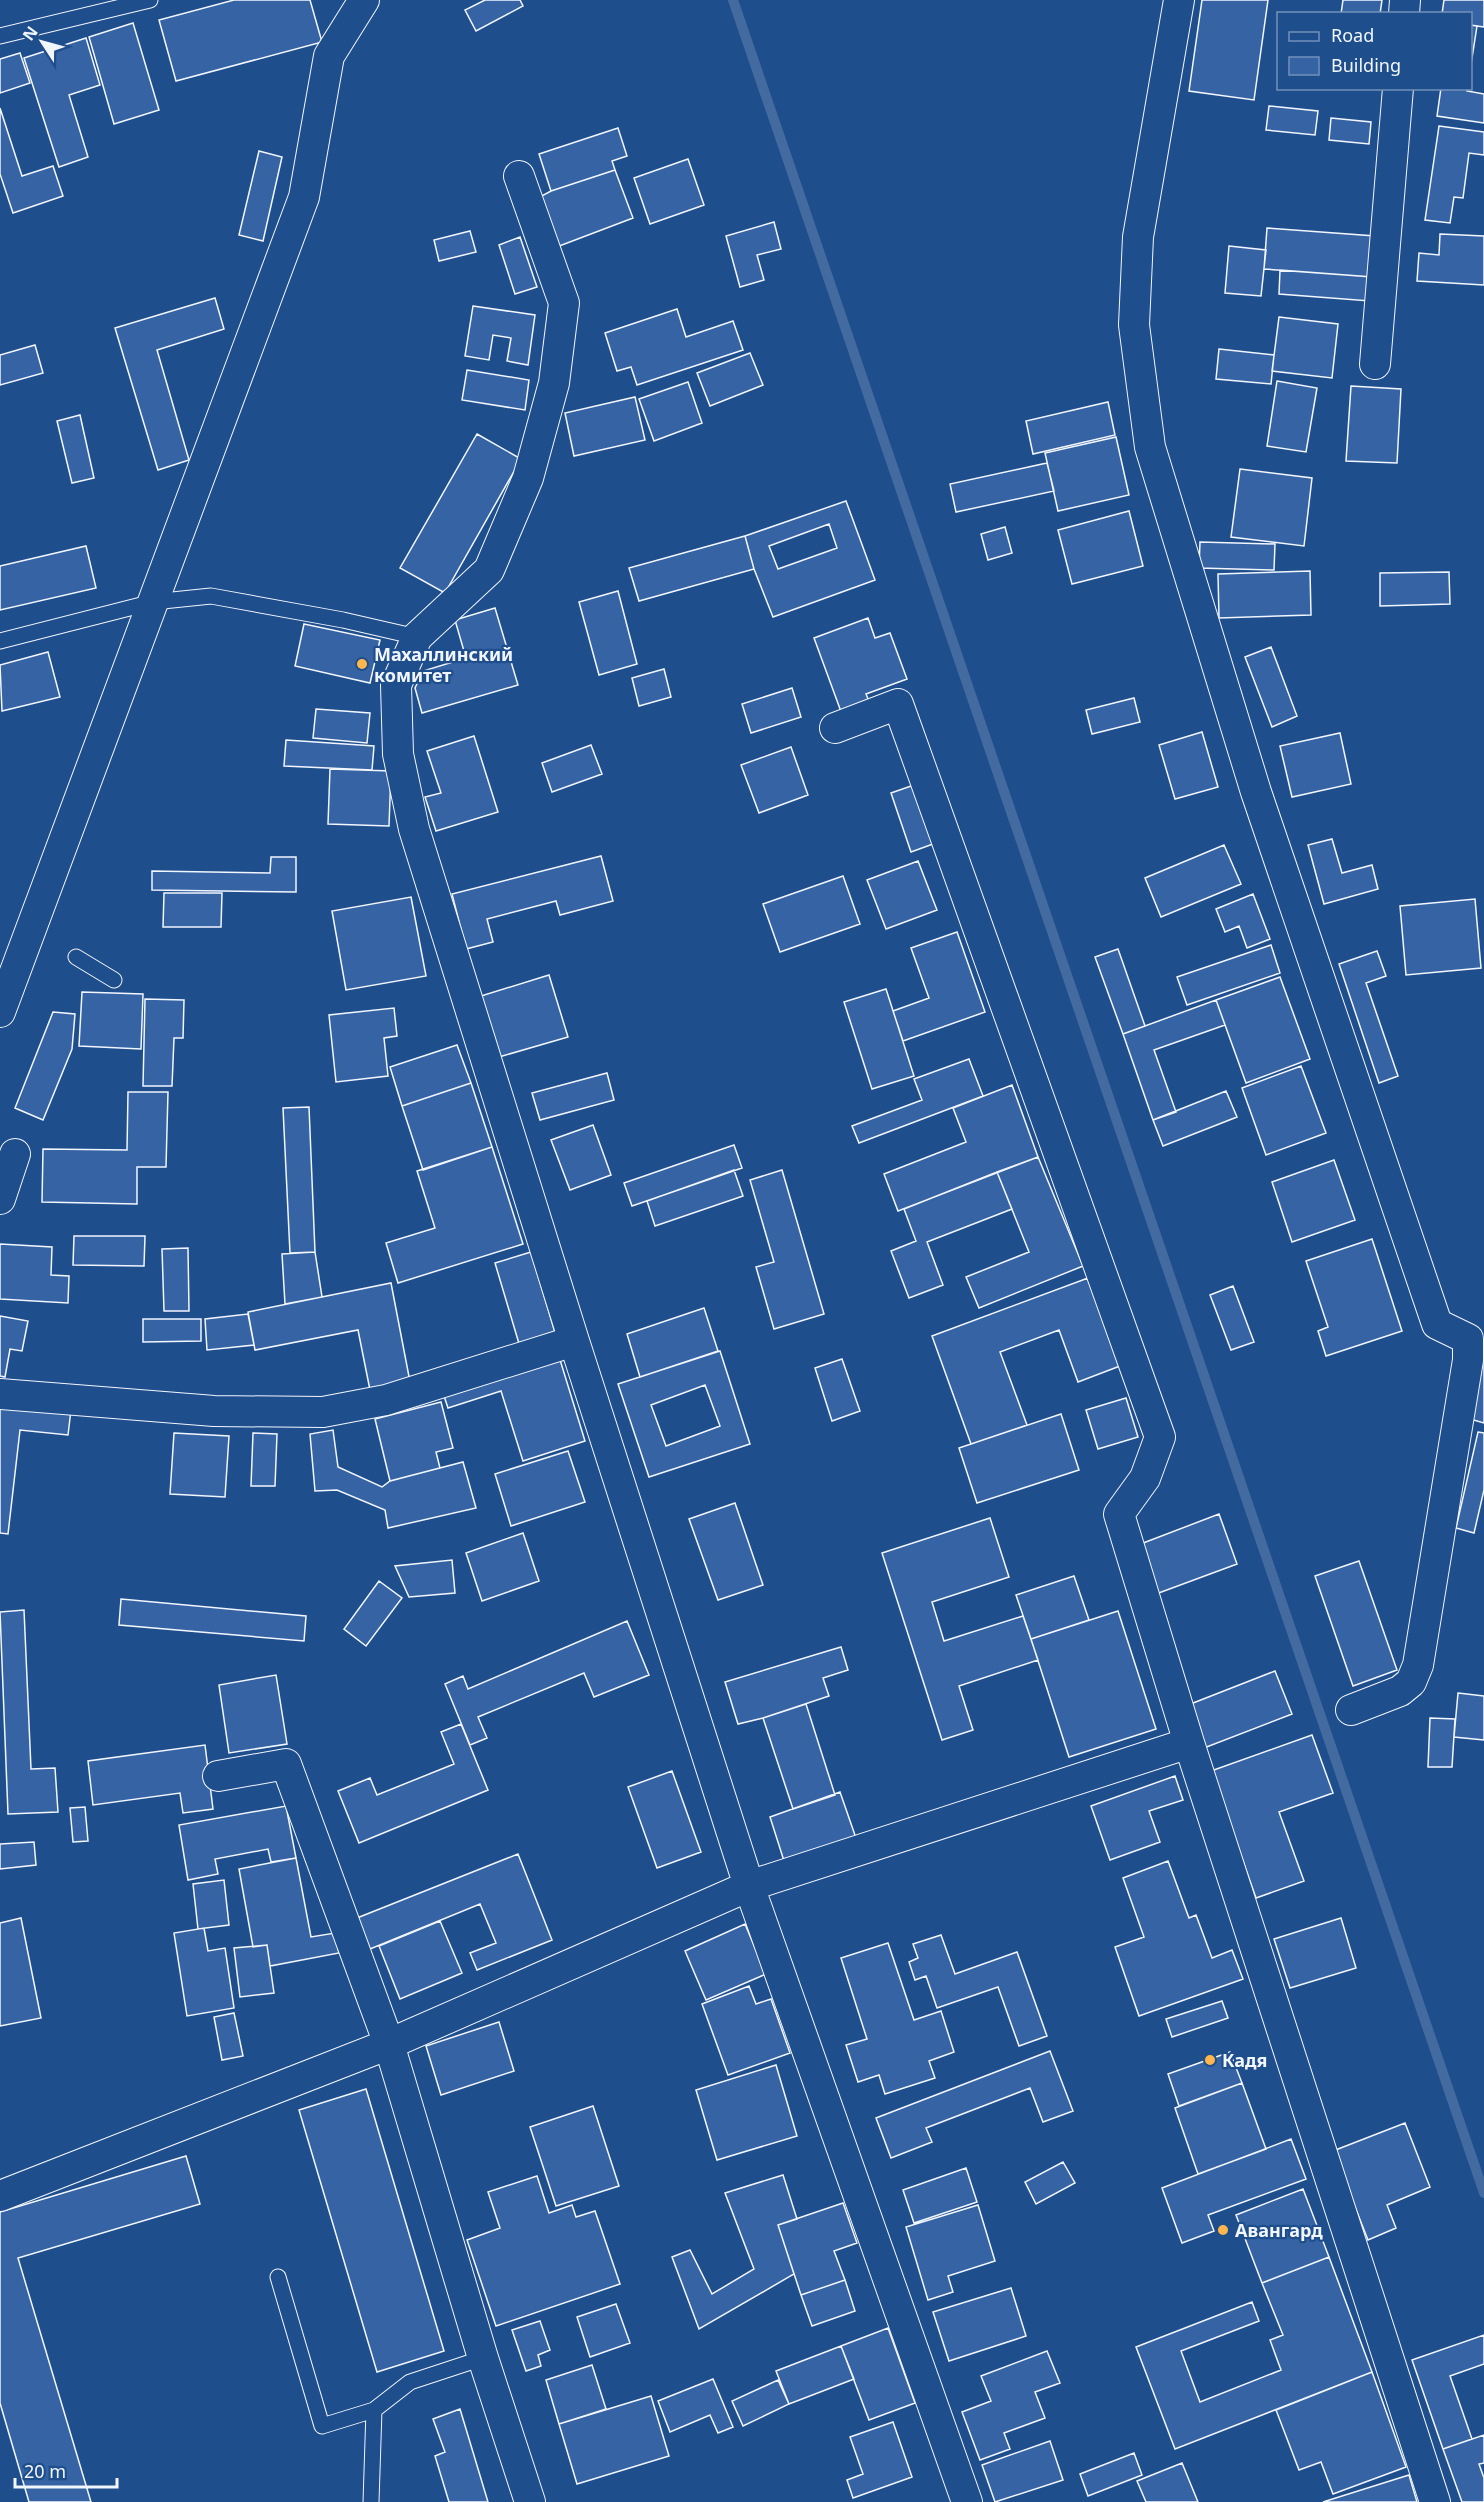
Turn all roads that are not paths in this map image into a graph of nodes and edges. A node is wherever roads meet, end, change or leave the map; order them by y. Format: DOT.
graph roads {
  1 [pos="150,0"];
  2 [pos="364,0"];
  3 [pos="1179,0"];
  4 [pos="0,36"];
  5 [pos="1398,90"];
  6 [pos="519,176"];
  7 [pos="1375,364"];
  8 [pos="153,602"];
  9 [pos="417,637"];
  10 [pos="0,641"];
  11 [pos="836,728"];
  12 [pos="76,957"];
  13 [pos="114,980"];
  14 [pos="0,1012"];
  15 [pos="15,1154"];
  16 [pos="0,1199"];
  17 [pos="574,1341"];
  18 [pos="0,1394"];
  19 [pos="1351,1710"];
  20 [pos="1189,1743"];
  21 [pos="218,1776"];
  22 [pos="750,1886"];
  23 [pos="389,2044"];
  24 [pos="0,2196"];
  25 [pos="278,2277"];
  26 [pos="483,2358"];
  27 [pos="374,2410"];
  28 [pos="371,2502"];
  29 [pos="530,2502"];
  30 [pos="967,2502"];
  31 [pos="1435,2502"];
  1 -- 4 [label="lane"];
  2 -- 8 [label="street"];
  3 -- 19 [label="street"];
  5 -- 7 [label="street"];
  6 -- 9 [label="street"];
  8 -- 9 [label="lane"];
  8 -- 10 [label="lane"];
  8 -- 14 [label="street"];
  9 -- 17 [label="street"];
  11 -- 20 [label="street"];
  12 -- 13 [label="lane"];
  15 -- 16 [label="street"];
  17 -- 18 [label="street"];
  17 -- 22 [label="street"];
  20 -- 22 [label="street"];
  20 -- 31 [label="street"];
  21 -- 23 [label="street"];
  22 -- 23 [label="street"];
  22 -- 30 [label="street"];
  23 -- 24 [label="street"];
  23 -- 26 [label="street"];
  25 -- 27 [label="lane"];
  26 -- 27 [label="lane"];
  26 -- 29 [label="street"];
  27 -- 28 [label="lane"];
}
